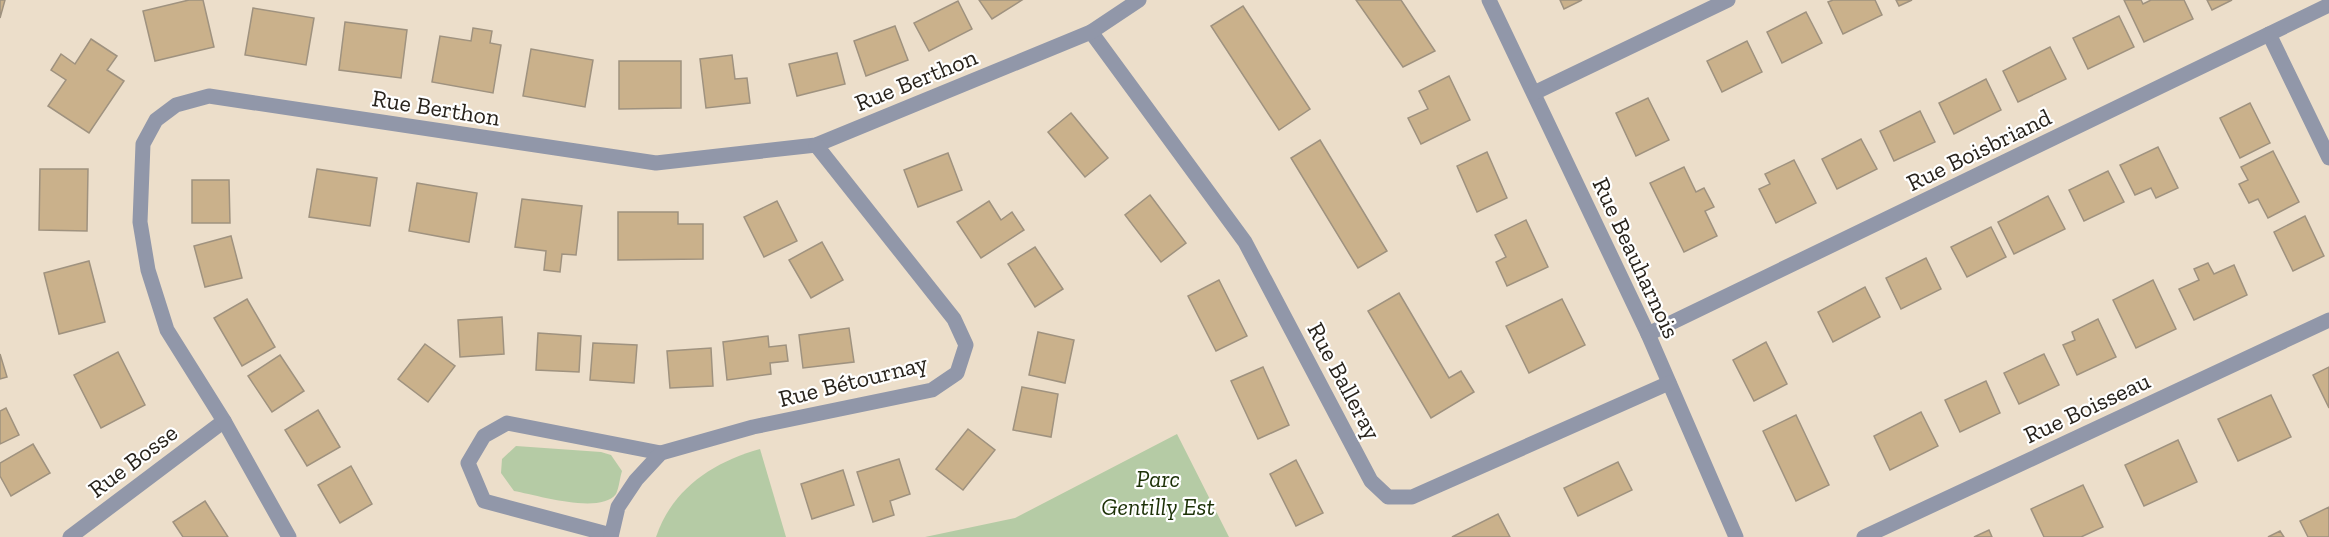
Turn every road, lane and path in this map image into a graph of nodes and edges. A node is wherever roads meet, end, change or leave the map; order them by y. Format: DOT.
graph roads {
  1 [pos="1139,0"];
  2 [pos="1489,0"];
  3 [pos="1728,0"];
  4 [pos="2329,5"];
  5 [pos="1091,32"];
  6 [pos="2269,34"];
  7 [pos="1533,93"];
  8 [pos="816,145"];
  9 [pos="2329,158"];
  10 [pos="2329,320"];
  11 [pos="1648,334"];
  12 [pos="1669,383"];
  13 [pos="224,421"];
  14 [pos="661,453"];
  15 [pos="611,536"];
  16 [pos="70,537"];
  17 [pos="289,537"];
  18 [pos="1736,537"];
  19 [pos="1864,537"];
  1 -- 5 [label="street, Rue Berthon"];
  2 -- 7 [label="street, Rue Beauharnois"];
  3 -- 7 [label="street"];
  4 -- 6 [label="street, Rue Boisbriand"];
  5 -- 8 [label="street, Rue Berthon"];
  5 -- 12 [label="street, Rue Balleray"];
  6 -- 9 [label="street"];
  6 -- 11 [label="street, Rue Boisbriand"];
  7 -- 11 [label="street, Rue Beauharnois"];
  8 -- 13 [label="street, Rue Berthon"];
  8 -- 14 [label="street, Rue Bétournay"];
  10 -- 19 [label="street, Rue Boisseau"];
  11 -- 12 [label="street, Rue Beauharnois"];
  12 -- 18 [label="street, Rue Beauharnois"];
  13 -- 16 [label="street, Rue Bosse"];
  13 -- 17 [label="street, Rue Berthon"];
  14 -- 15 [label="street, Rue Bétournay"];
  14 -- 15 [label="street, Rue Bétournay"];
}
